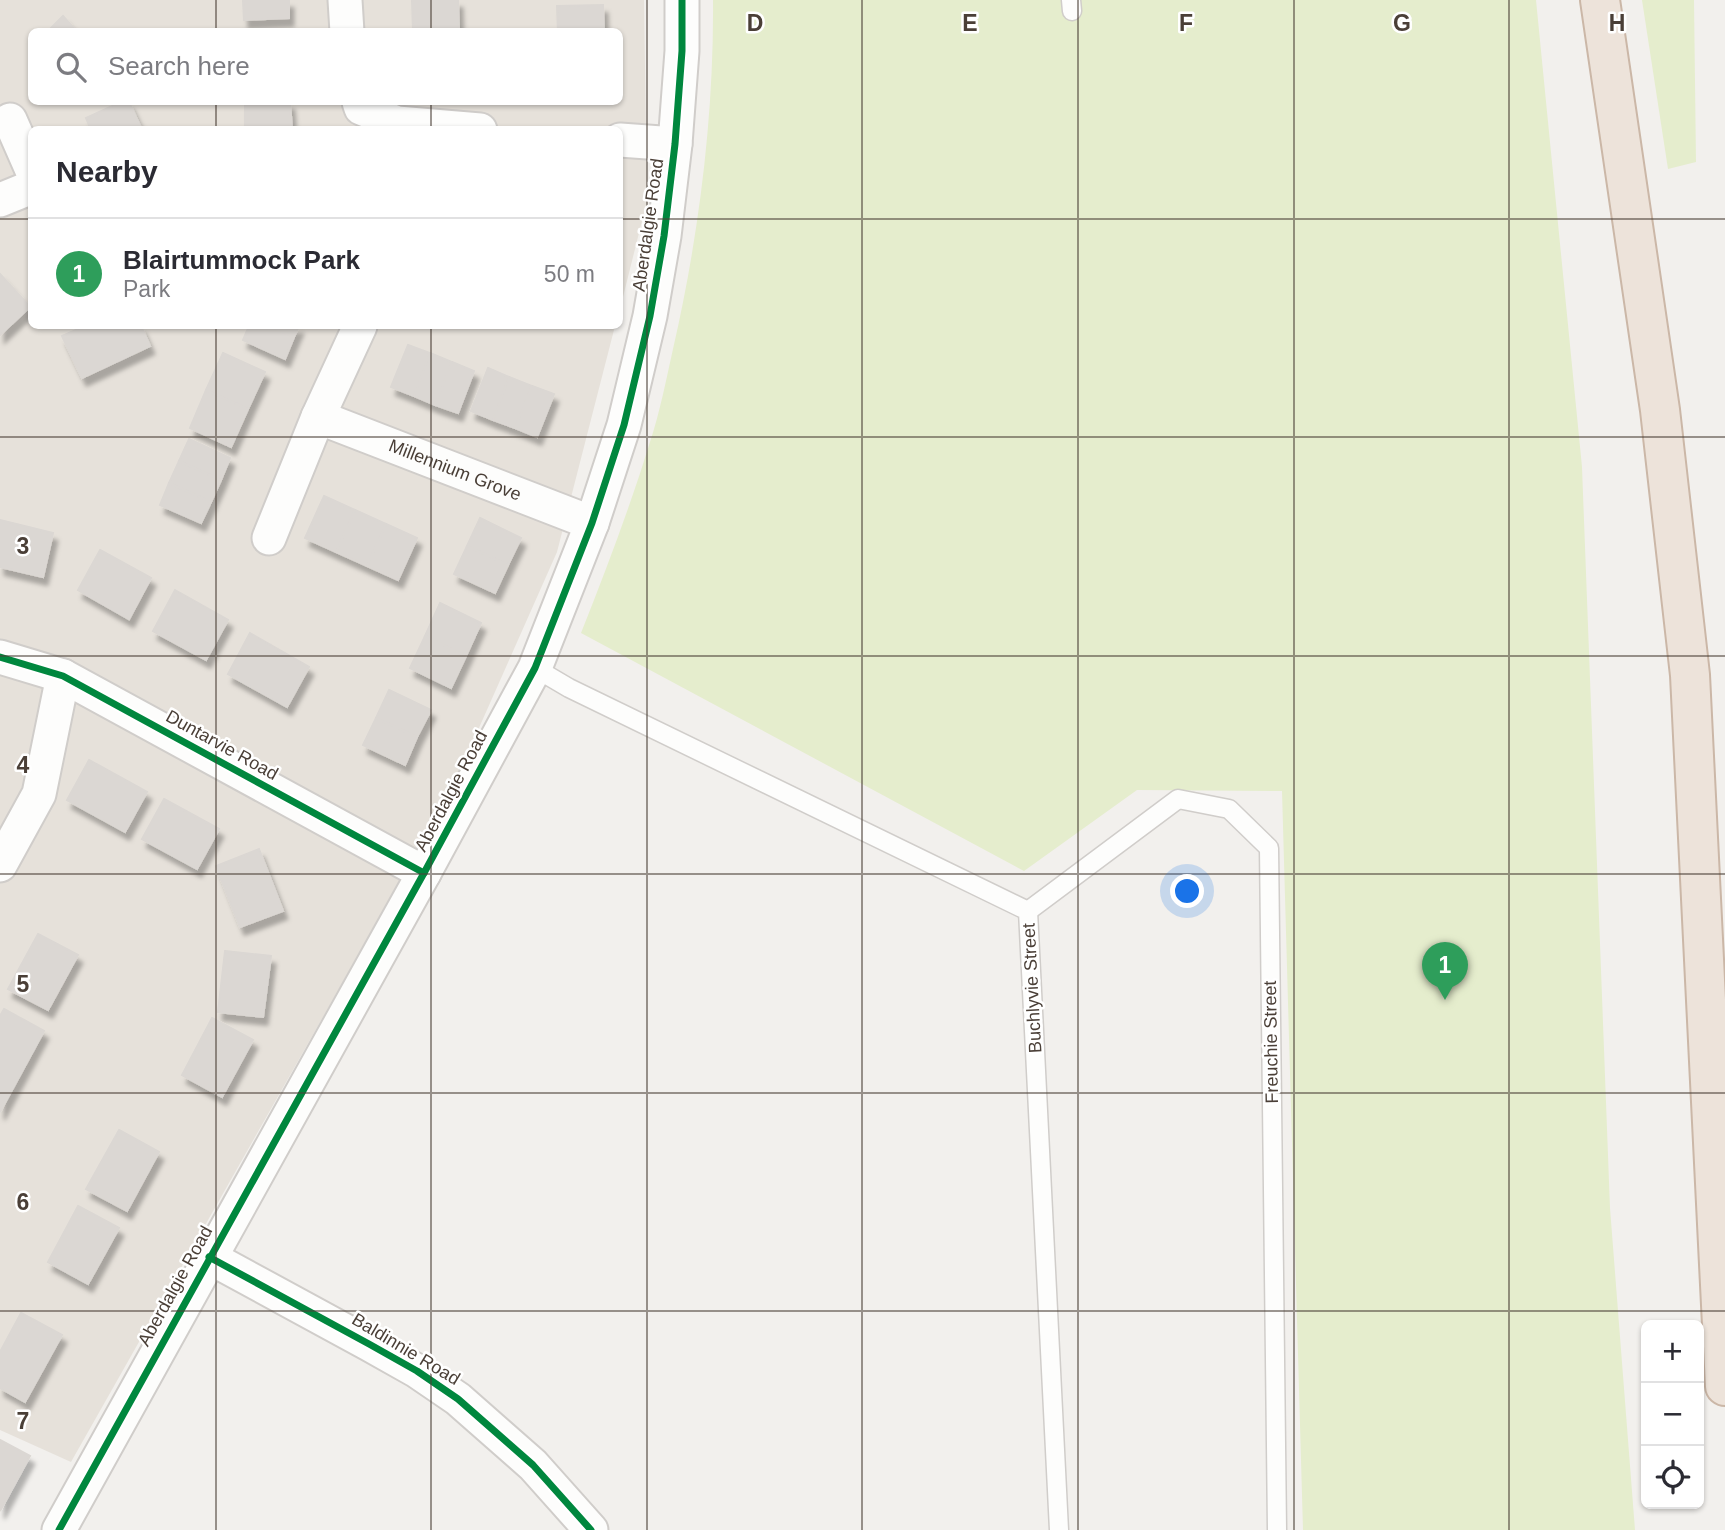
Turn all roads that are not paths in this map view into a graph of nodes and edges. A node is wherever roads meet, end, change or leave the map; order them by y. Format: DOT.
graph roads {
  1 [pos="345,0"];
  2 [pos="682,0"];
  3 [pos="1600,0"];
  4 [pos="347,28"];
  5 [pos="360,105"];
  6 [pos="10,120"];
  7 [pos="433,126"];
  8 [pos="623,140"];
  9 [pos="675,144"];
  10 [pos="28,161"];
  11 [pos="28,189"];
  12 [pos="0,200"];
  13 [pos="359,329"];
  14 [pos="318,417"];
  15 [pos="592,523"];
  16 [pos="269,538"];
  17 [pos="0,657"];
  18 [pos="535,668"];
  19 [pos="63,676"];
  20 [pos="0,865"];
  21 [pos="424,873"];
  22 [pos="1028,911"];
  23 [pos="209,1257"];
  24 [pos="1725,1386"];
  25 [pos="59,1530"];
  26 [pos="591,1530"];
  27 [pos="1059,1530"];
  28 [pos="1277,1530"];
  1 -- 4 [label="street"];
  2 -- 9 [label="street, Aberdalgie Road"];
  3 -- 24 [label="highway"];
  5 -- 7 [label="street"];
  6 -- 10 [label="street"];
  8 -- 9 [label="street"];
  9 -- 15 [label="street, Aberdalgie Road"];
  11 -- 12 [label="street"];
  13 -- 14 [label="street"];
  14 -- 15 [label="street, Millennium Grove"];
  14 -- 16 [label="street"];
  15 -- 18 [label="street, Aberdalgie Road"];
  17 -- 19 [label="street, Duntarvie Road"];
  18 -- 21 [label="street, Aberdalgie Road"];
  18 -- 22 [label="lane, Buchlyvie Street"];
  19 -- 20 [label="street"];
  19 -- 21 [label="street, Duntarvie Road"];
  21 -- 23 [label="street, Aberdalgie Road"];
  22 -- 27 [label="lane, Buchlyvie Street"];
  22 -- 28 [label="lane, Freuchie Street"];
  23 -- 25 [label="street, Aberdalgie Road"];
  23 -- 26 [label="street, Baldinnie Road"];
}
